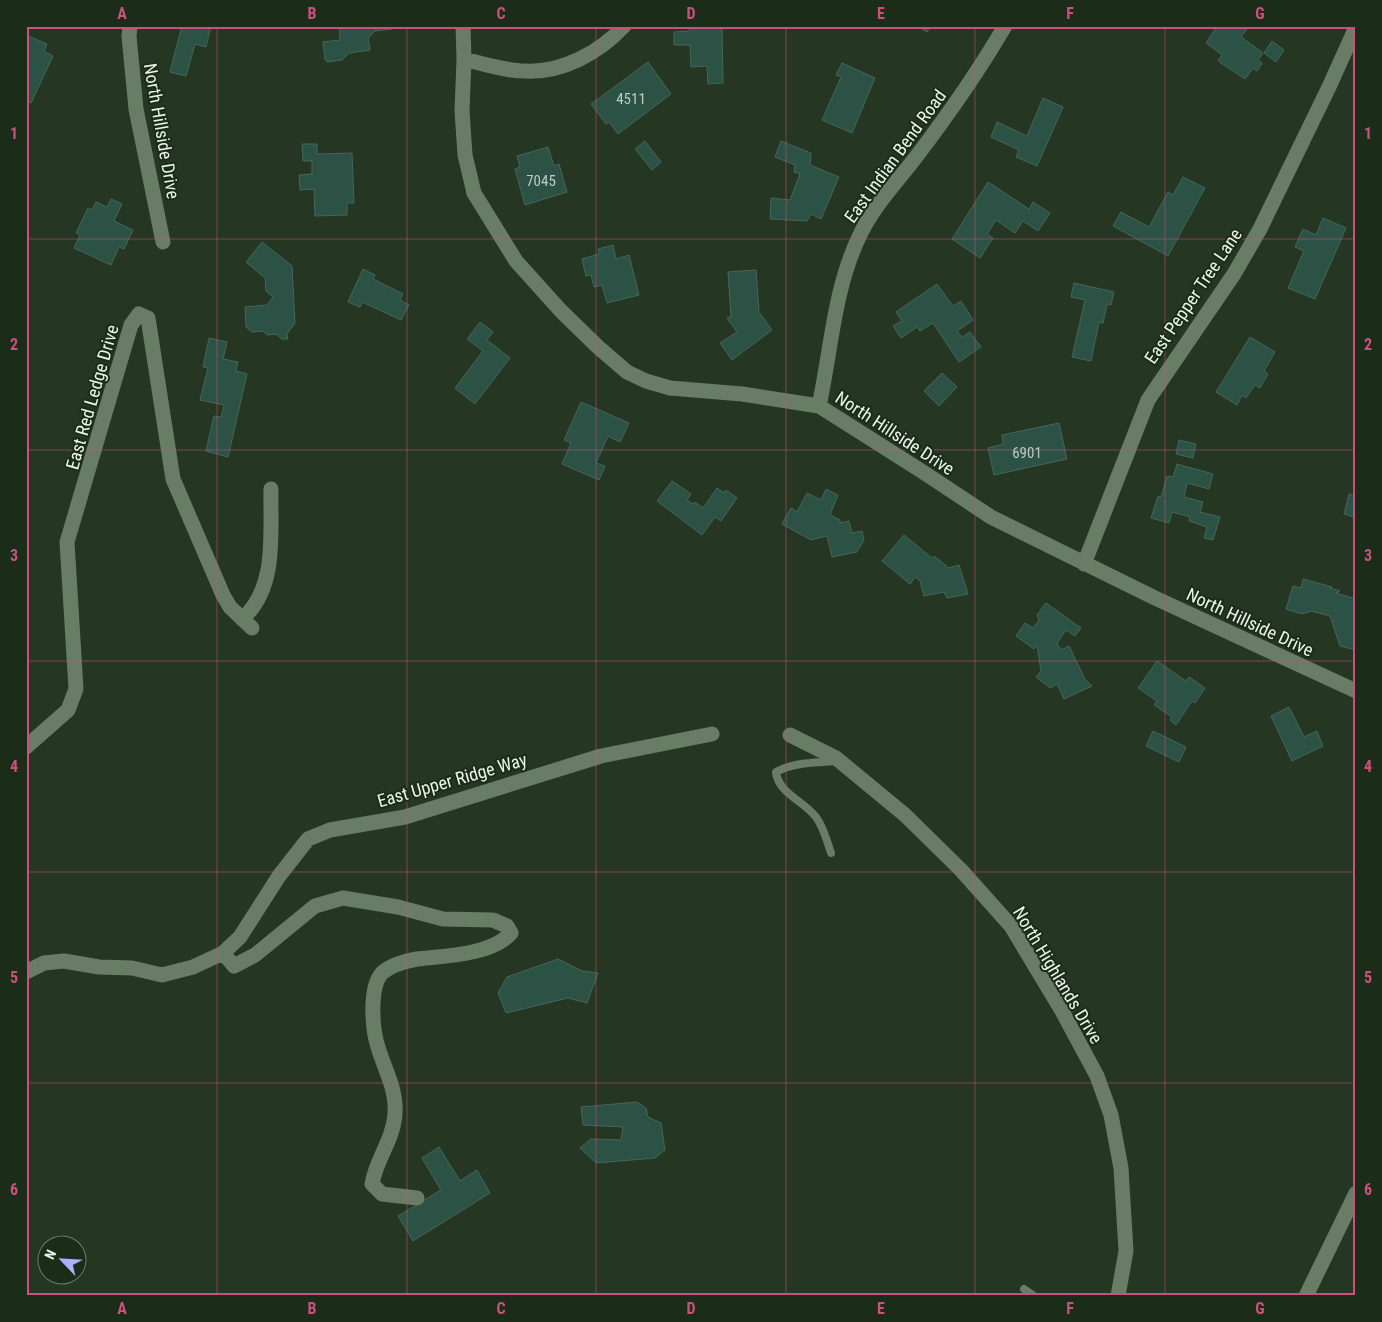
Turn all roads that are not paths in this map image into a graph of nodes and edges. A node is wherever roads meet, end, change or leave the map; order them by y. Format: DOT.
graph roads {
  1 [pos="130,26"];
  2 [pos="463,26"];
  3 [pos="624,26"];
  4 [pos="1005,26"];
  5 [pos="1356,26"];
  6 [pos="464,59"];
  7 [pos="163,242"];
  8 [pos="818,406"];
  9 [pos="271,489"];
  10 [pos="1084,564"];
  11 [pos="1356,691"];
  12 [pos="712,734"];
  13 [pos="790,735"];
  14 [pos="26,748"];
  15 [pos="840,761"];
  16 [pos="831,853"];
  17 [pos="223,953"];
  18 [pos="26,972"];
  19 [pos="1356,1193"];
  20 [pos="417,1198"];
  21 [pos="1024,1289"];
  22 [pos="1034,1296"];
  23 [pos="1118,1296"];
  24 [pos="1306,1296"];
  1 -- 7 [label="street, North Hillside Drive"];
  2 -- 6 [label="street, North Hillside Drive"];
  3 -- 6 [label="street"];
  4 -- 8 [label="street, East Indian Bend Road"];
  5 -- 10 [label="street, East Pepper Tree Lane"];
  6 -- 8 [label="street, North Hillside Drive"];
  8 -- 10 [label="street, North Hillside Drive"];
  9 -- 14 [label="street, East Red Ledge Drive"];
  10 -- 11 [label="street, North Hillside Drive"];
  12 -- 17 [label="street, East Upper Ridge Way"];
  13 -- 15 [label="street, North Highlands Drive"];
  15 -- 16 [label="lane"];
  15 -- 23 [label="street, North Highlands Drive"];
  17 -- 18 [label="street, East Upper Ridge Way"];
  17 -- 20 [label="street"];
  19 -- 24 [label="street"];
  21 -- 22 [label="lane"];
}
